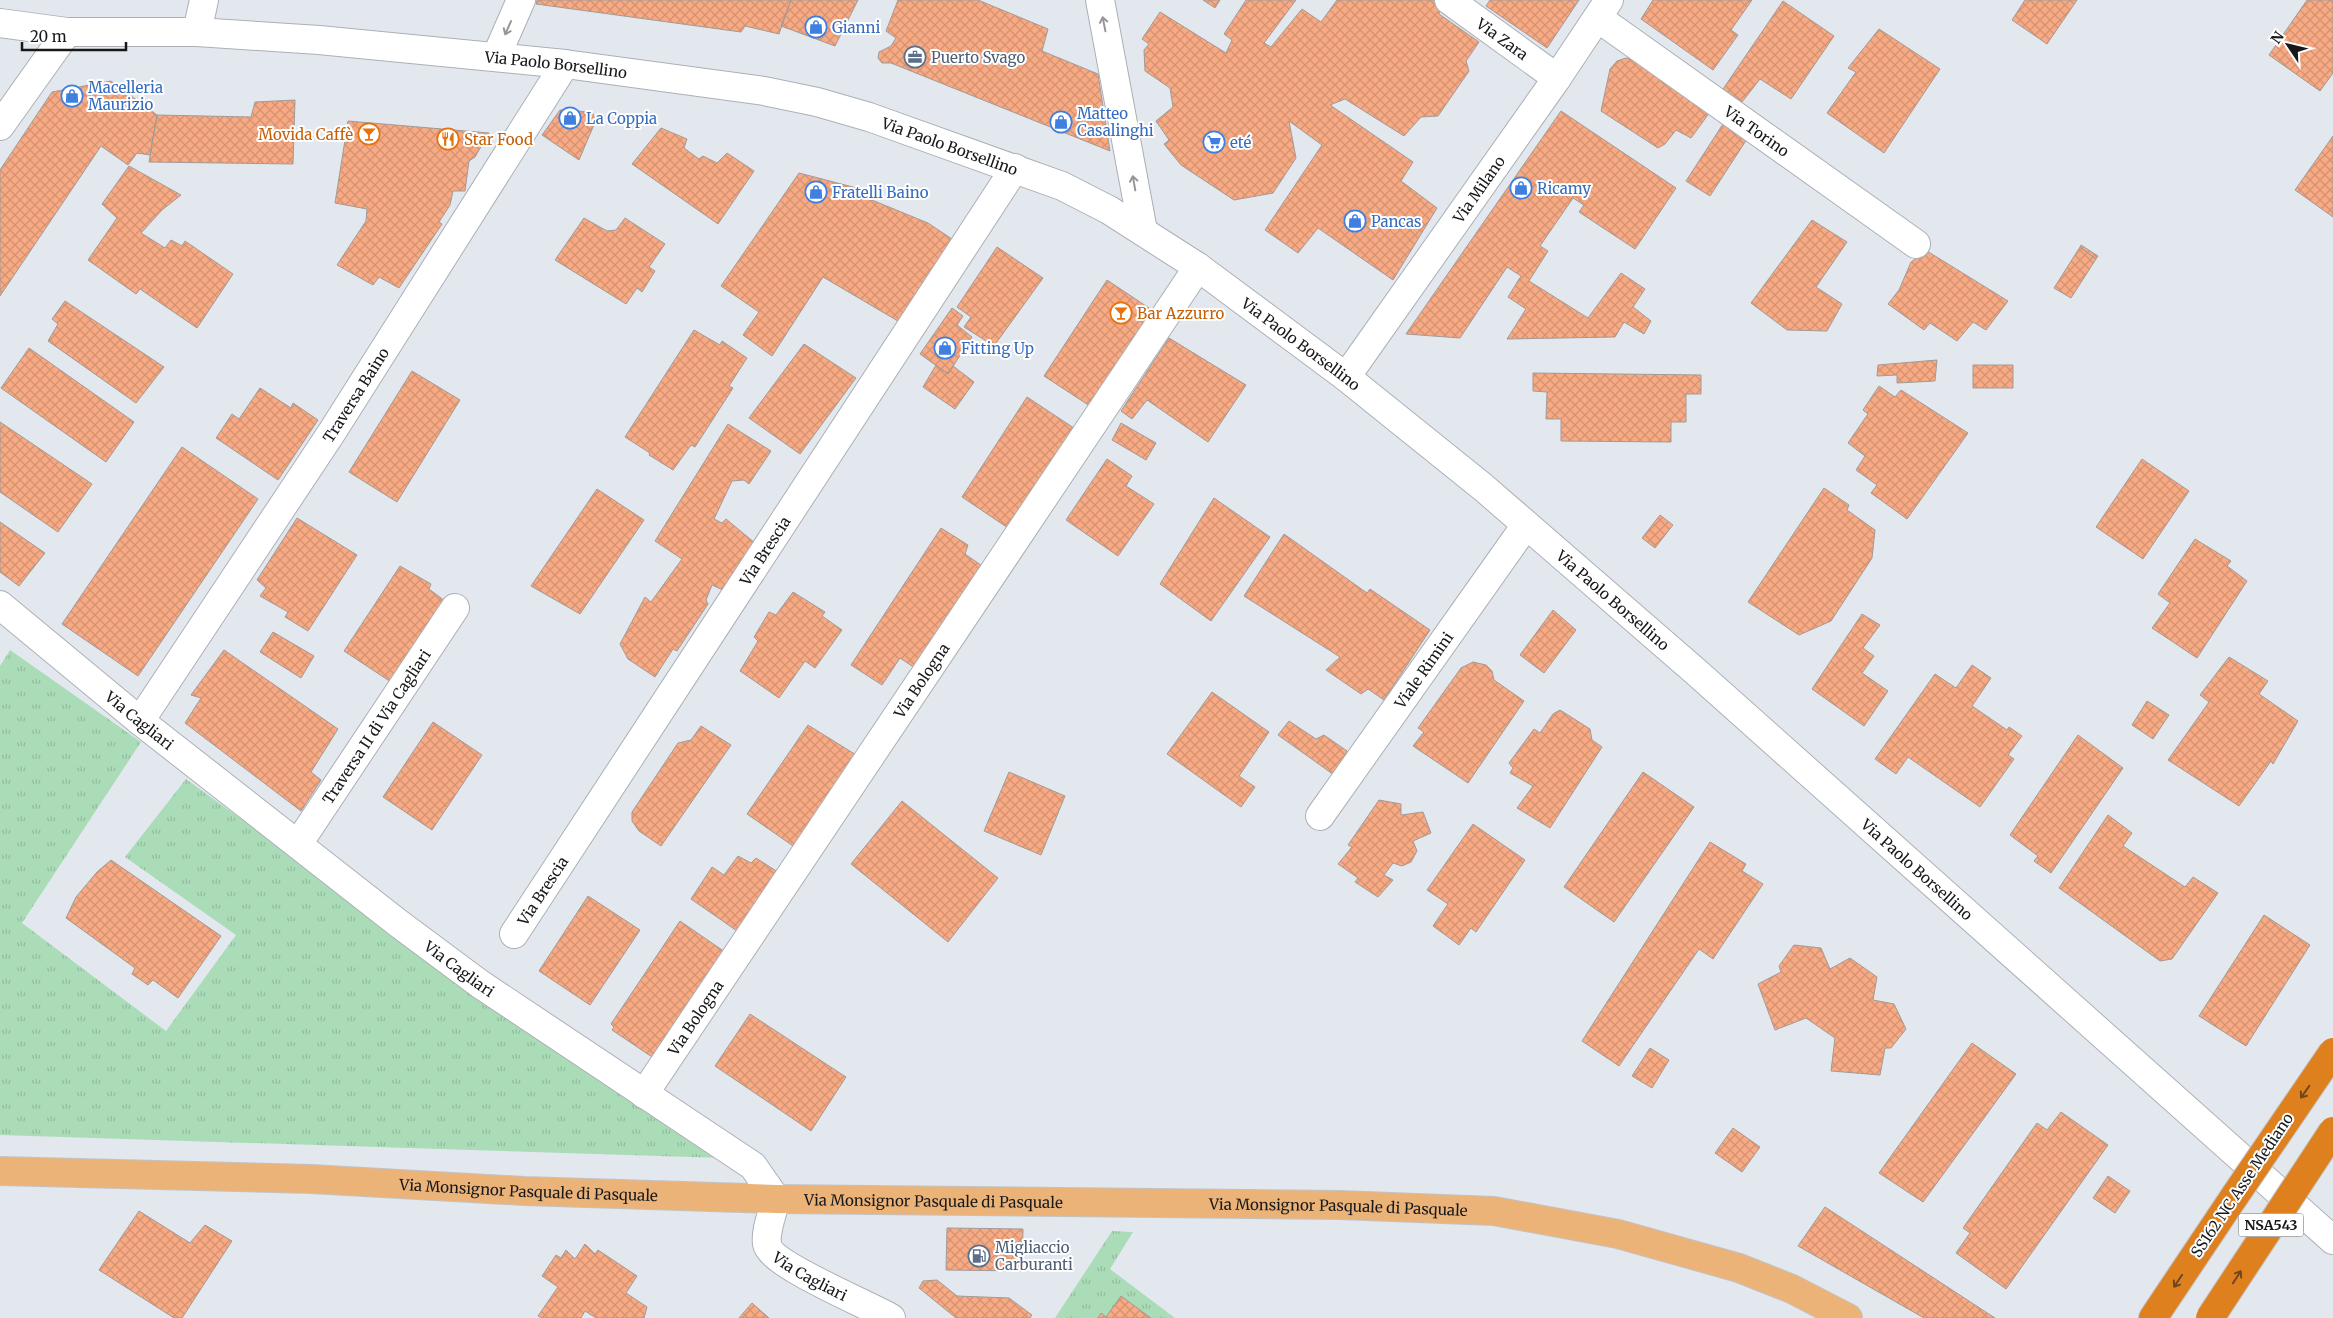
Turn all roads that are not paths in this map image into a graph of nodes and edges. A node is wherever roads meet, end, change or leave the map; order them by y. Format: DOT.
graph roads {
  1 [pos="204,0"];
  2 [pos="521,0"];
  3 [pos="1100,0"];
  4 [pos="1449,0"];
  5 [pos="1604,9"];
  6 [pos="0,23"];
  7 [pos="67,32"];
  8 [pos="197,32"];
  9 [pos="496,57"];
  10 [pos="565,64"];
  11 [pos="1557,78"];
  12 [pos="0,126"];
  13 [pos="1015,168"];
  14 [pos="1143,231"];
  15 [pos="1916,244"];
  16 [pos="1198,267"];
  17 [pos="1346,377"];
  18 [pos="1526,525"];
  19 [pos="0,605"];
  20 [pos="456,608"];
  21 [pos="140,721"];
  22 [pos="1320,816"];
  23 [pos="298,844"];
  24 [pos="514,934"];
  25 [pos="2333,1052"];
  26 [pos="644,1094"];
  27 [pos="2333,1131"];
  28 [pos="0,1171"];
  29 [pos="776,1199"];
  30 [pos="2333,1240"];
  31 [pos="891,1318"];
  32 [pos="1848,1318"];
  33 [pos="2153,1318"];
  34 [pos="2210,1318"];
  1 -- 8 [label="street"];
  2 -- 9 [label="street, one-way"];
  14 -- 3 [label="street, one-way"];
  4 -- 11 [label="street, Via Zara"];
  5 -- 11 [label="street, Via Milano"];
  5 -- 15 [label="street, Via Torino"];
  6 -- 7 [label="street, Via Paolo Borsellino"];
  7 -- 8 [label="street, Via Paolo Borsellino"];
  7 -- 12 [label="street"];
  8 -- 9 [label="street, Via Paolo Borsellino"];
  9 -- 10 [label="street, Via Paolo Borsellino"];
  10 -- 13 [label="street, Via Paolo Borsellino"];
  10 -- 21 [label="street, Traversa Baino"];
  11 -- 17 [label="street, Via Milano"];
  13 -- 14 [label="street, Via Paolo Borsellino"];
  13 -- 24 [label="street, Via Brescia"];
  14 -- 16 [label="street, Via Paolo Borsellino"];
  16 -- 17 [label="street, Via Paolo Borsellino"];
  16 -- 26 [label="street, Via Bologna"];
  17 -- 18 [label="street, Via Paolo Borsellino"];
  18 -- 22 [label="street, Viale Rimini"];
  18 -- 30 [label="street, Via Paolo Borsellino"];
  19 -- 21 [label="street, Via Cagliari"];
  20 -- 23 [label="street, Traversa II di Via Cagliari"];
  21 -- 23 [label="street, Via Cagliari"];
  23 -- 26 [label="street, Via Cagliari"];
  25 -- 33 [label="highway, SS162 NC Asse Mediano, one-way, bridge"];
  26 -- 29 [label="street, Via Cagliari"];
  34 -- 27 [label="highway, NSA543, one-way, bridge"];
  28 -- 29 [label="main road, Via Monsignor Pasquale di Pasquale"];
  29 -- 31 [label="street, Via Cagliari"];
  29 -- 32 [label="main road, Via Monsignor Pasquale di Pasquale"];
}
